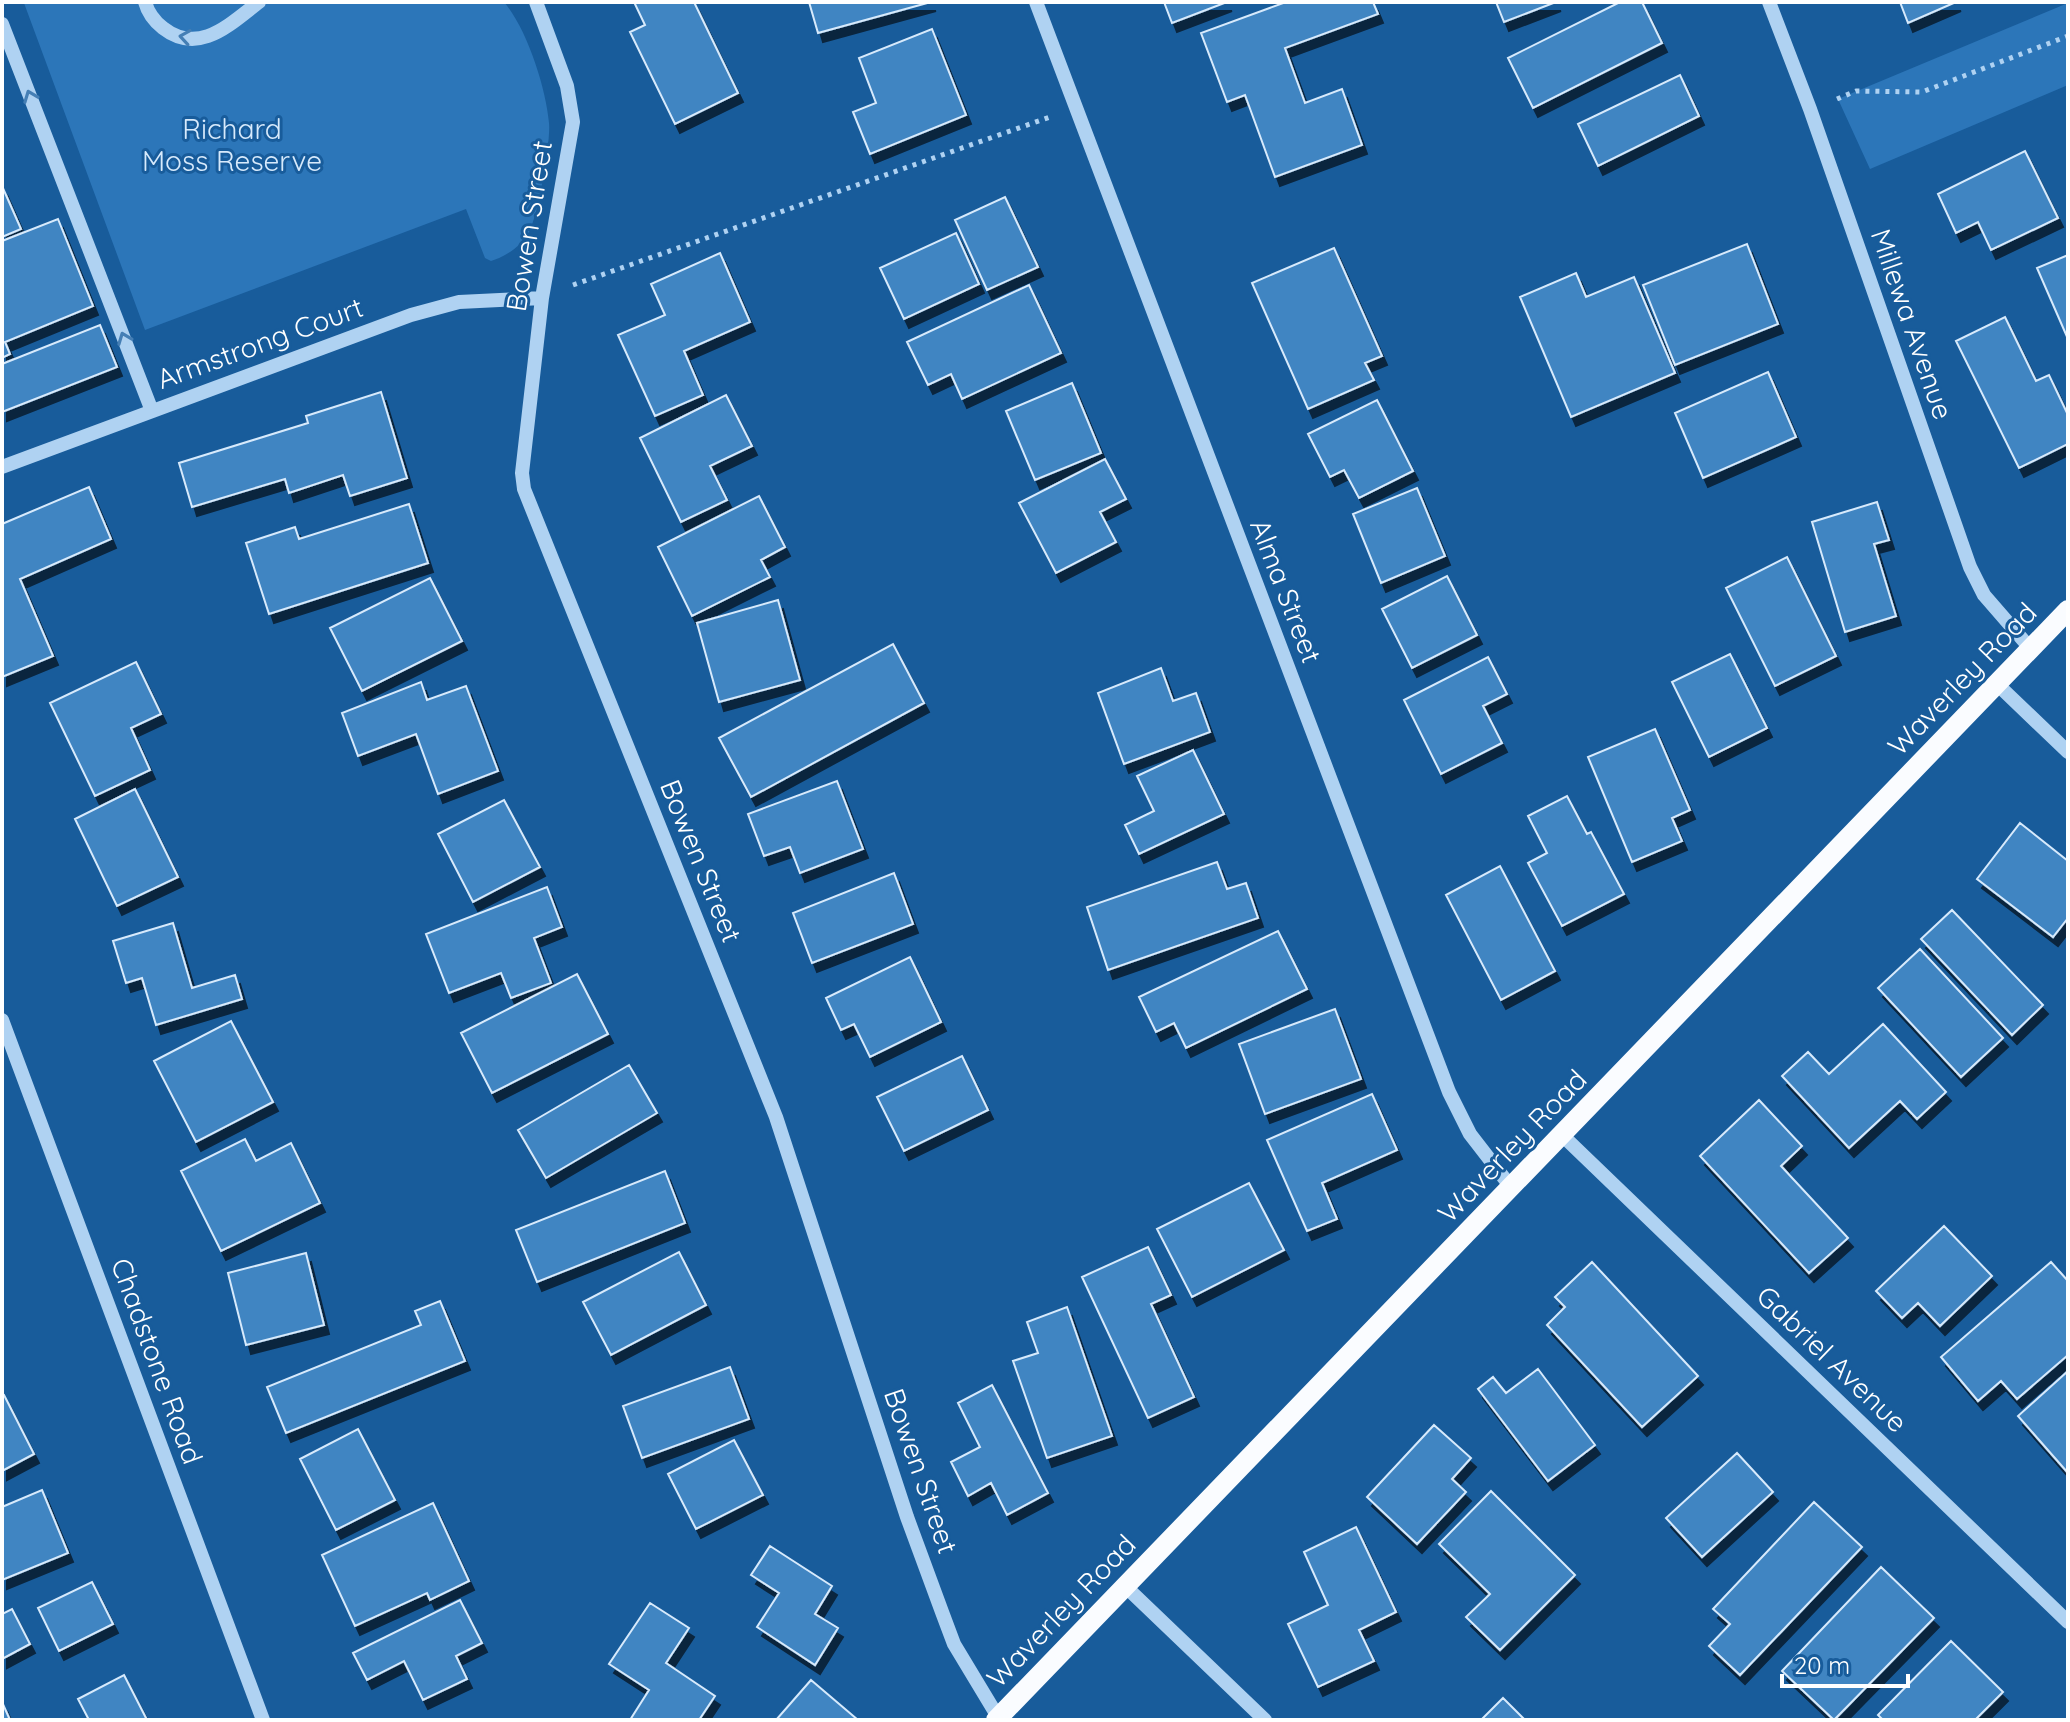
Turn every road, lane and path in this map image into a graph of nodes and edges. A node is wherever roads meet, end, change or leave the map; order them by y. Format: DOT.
graph roads {
  1 [pos="145,2"];
  2 [pos="244,2"];
  3 [pos="259,2"];
  4 [pos="536,2"];
  5 [pos="1036,2"];
  6 [pos="1769,2"];
  7 [pos="235,20"];
  8 [pos="2,24"];
  9 [pos="2068,36"];
  10 [pos="1075,109"];
  11 [pos="1810,109"];
  12 [pos="542,298"];
  13 [pos="152,411"];
  14 [pos="2,467"];
  15 [pos="2068,610"];
  16 [pos="2030,648"];
  17 [pos="1997,684"];
  18 [pos="2068,752"];
  19 [pos="2,1020"];
  20 [pos="1561,1134"];
  21 [pos="1511,1187"];
  22 [pos="1125,1586"];
  23 [pos="2068,1622"];
  24 [pos="997,1719"];
  25 [pos="263,1720"];
  26 [pos="1265,1720"];
  7 -- 1 [label="street, one-way"];
  2 -- 7 [label="street"];
  3 -- 7 [label="street"];
  4 -- 12 [label="street, Bowen Street"];
  5 -- 10 [label="street, Alma Street"];
  6 -- 11 [label="street, Millewa Avenue"];
  13 -- 8 [label="street, one-way"];
  9 -- 11 [label="path"];
  10 -- 12 [label="path"];
  10 -- 21 [label="street, Alma Street"];
  11 -- 16 [label="street, Millewa Avenue"];
  12 -- 13 [label="street, Armstrong Court"];
  12 -- 24 [label="street, Bowen Street"];
  13 -- 14 [label="street, Armstrong Court"];
  15 -- 16 [label="main road, Waverley Road"];
  16 -- 17 [label="main road, Waverley Road"];
  17 -- 18 [label="street"];
  17 -- 20 [label="main road, Waverley Road"];
  19 -- 25 [label="street, Chadstone Road"];
  20 -- 21 [label="main road, Waverley Road"];
  20 -- 23 [label="street, Gabriel Avenue"];
  21 -- 22 [label="main road, Waverley Road"];
  22 -- 24 [label="main road, Waverley Road"];
  22 -- 26 [label="street"];
}
